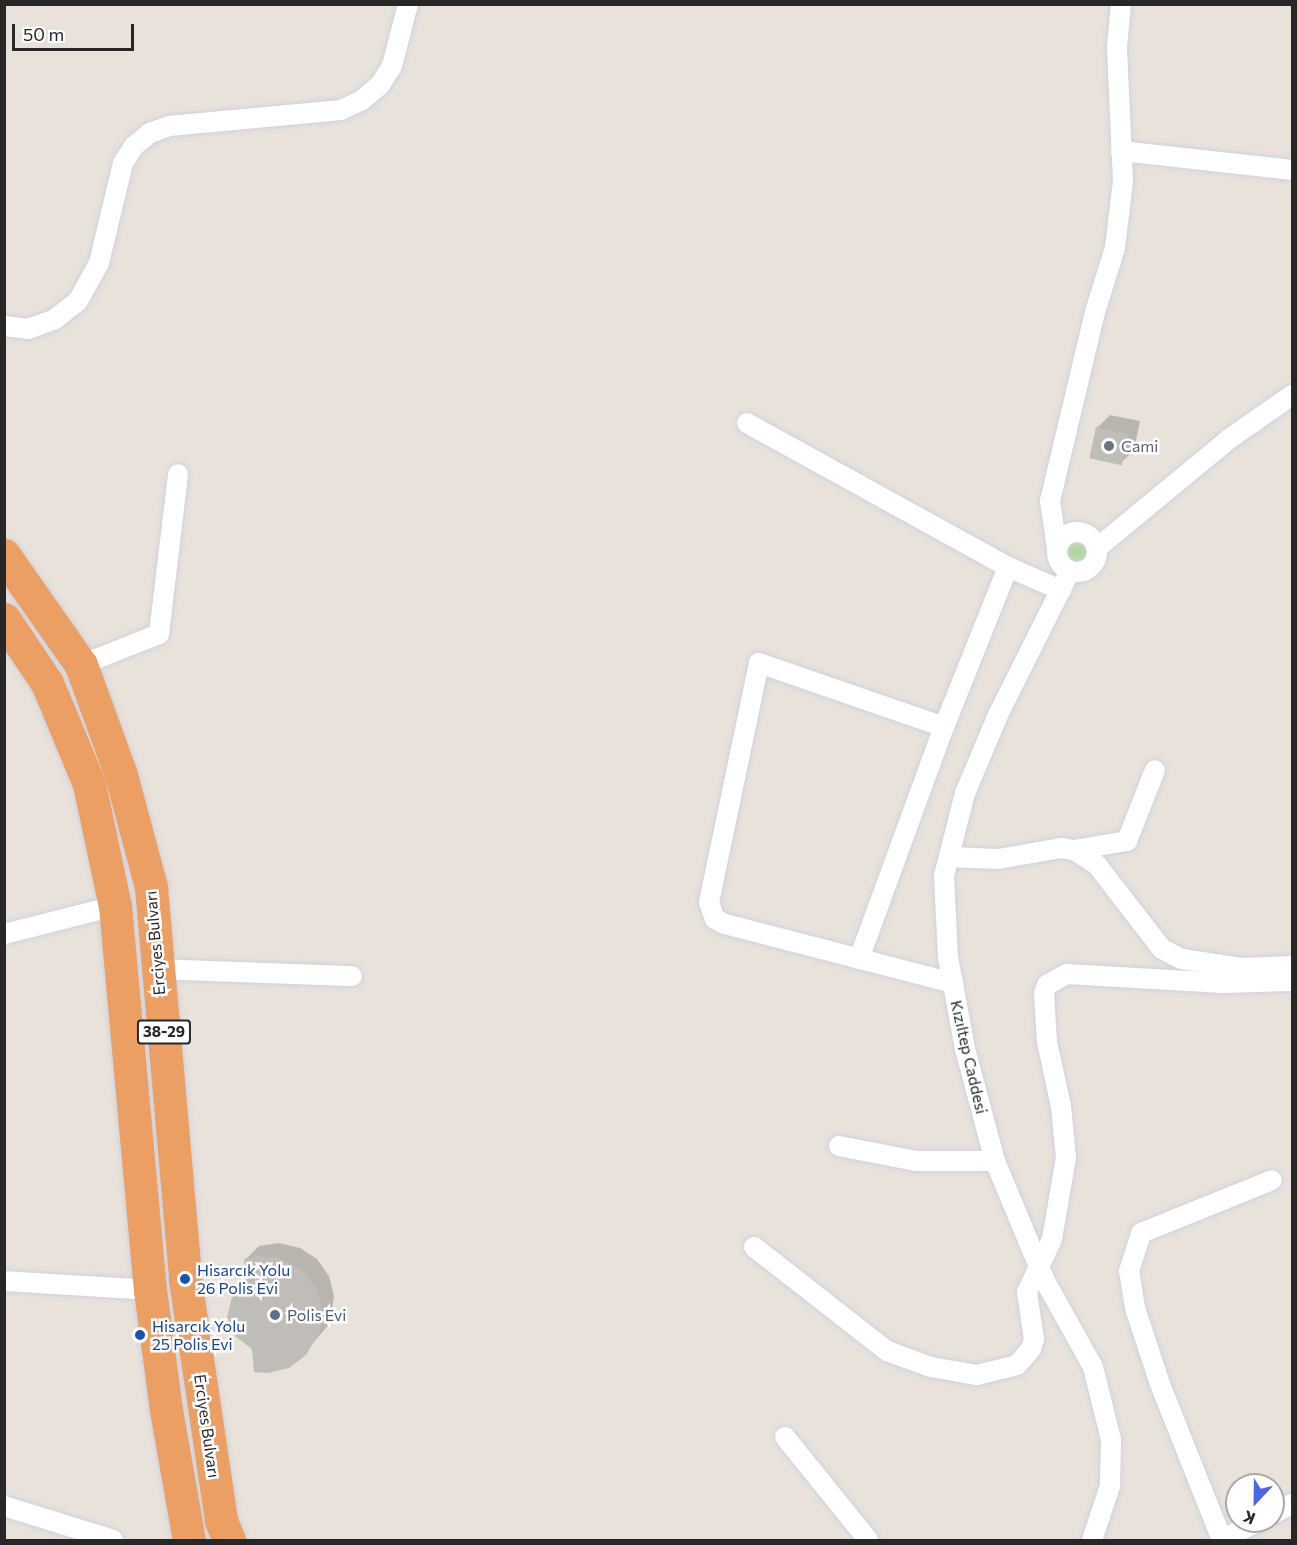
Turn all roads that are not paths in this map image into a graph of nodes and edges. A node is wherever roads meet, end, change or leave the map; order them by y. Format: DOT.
graph roads {
  1 [pos="408,4"];
  2 [pos="1121,4"];
  3 [pos="1121,151"];
  4 [pos="1293,170"];
  5 [pos="4,326"];
  6 [pos="1293,395"];
  7 [pos="747,423"];
  8 [pos="178,474"];
  9 [pos="1057,548"];
  10 [pos="1097,548"];
  11 [pos="4,555"];
  12 [pos="1008,567"];
  13 [pos="1070,571"];
  14 [pos="1061,590"];
  15 [pos="4,619"];
  16 [pos="81,665"];
  17 [pos="944,727"];
  18 [pos="1155,770"];
  19 [pos="1074,850"];
  20 [pos="949,857"];
  21 [pos="115,906"];
  22 [pos="4,934"];
  23 [pos="859,959"];
  24 [pos="1293,966"];
  25 [pos="158,969"];
  26 [pos="352,976"];
  27 [pos="1293,981"];
  28 [pos="1267,982"];
  29 [pos="953,983"];
  30 [pos="1293,997"];
  31 [pos="839,1146"];
  32 [pos="995,1161"];
  33 [pos="1272,1180"];
  34 [pos="754,1247"];
  35 [pos="1038,1265"];
  36 [pos="4,1281"];
  37 [pos="150,1290"];
  38 [pos="785,1437"];
  39 [pos="1110,1486"];
  40 [pos="4,1506"];
  41 [pos="1236,1533"];
  42 [pos="113,1540"];
  43 [pos="189,1540"];
  44 [pos="229,1540"];
  45 [pos="868,1540"];
  46 [pos="1077,1540"];
  47 [pos="1092,1540"];
  48 [pos="1222,1540"];
  1 -- 5 [label="street"];
  2 -- 3 [label="street"];
  3 -- 4 [label="street"];
  3 -- 9 [label="street"];
  6 -- 10 [label="street"];
  7 -- 12 [label="street"];
  8 -- 16 [label="street"];
  9 -- 10 [label="street"];
  9 -- 13 [label="street"];
  10 -- 13 [label="street"];
  11 -- 16 [label="highway, Erciyes Bulvarı / 38-29"];
  12 -- 14 [label="street"];
  12 -- 17 [label="street"];
  13 -- 14 [label="street, Kızıltep Caddesi"];
  14 -- 20 [label="street, Kızıltep Caddesi"];
  15 -- 21 [label="highway, 38-29"];
  16 -- 25 [label="highway, Erciyes Bulvarı / 38-29"];
  17 -- 23 [label="street"];
  17 -- 23 [label="street"];
  18 -- 19 [label="street"];
  19 -- 20 [label="street"];
  19 -- 24 [label="street"];
  20 -- 29 [label="street, Kızıltep Caddesi"];
  21 -- 22 [label="street"];
  21 -- 37 [label="highway, 38-29"];
  23 -- 29 [label="street"];
  25 -- 26 [label="street"];
  25 -- 44 [label="highway, Erciyes Bulvarı / 38-29"];
  27 -- 28 [label="street"];
  28 -- 30 [label="street"];
  28 -- 35 [label="street"];
  29 -- 32 [label="street, Kızıltep Caddesi"];
  31 -- 32 [label="street"];
  32 -- 35 [label="street, Kızıltep Caddesi"];
  33 -- 48 [label="street"];
  34 -- 35 [label="street"];
  35 -- 39 [label="street, Kızıltep Caddesi"];
  36 -- 37 [label="street"];
  37 -- 43 [label="highway, 38-29"];
  38 -- 45 [label="street"];
  39 -- 46 [label="street"];
  39 -- 47 [label="street, Kızıltep Caddesi"];
  40 -- 42 [label="street"];
  41 -- 48 [label="street"];
}
